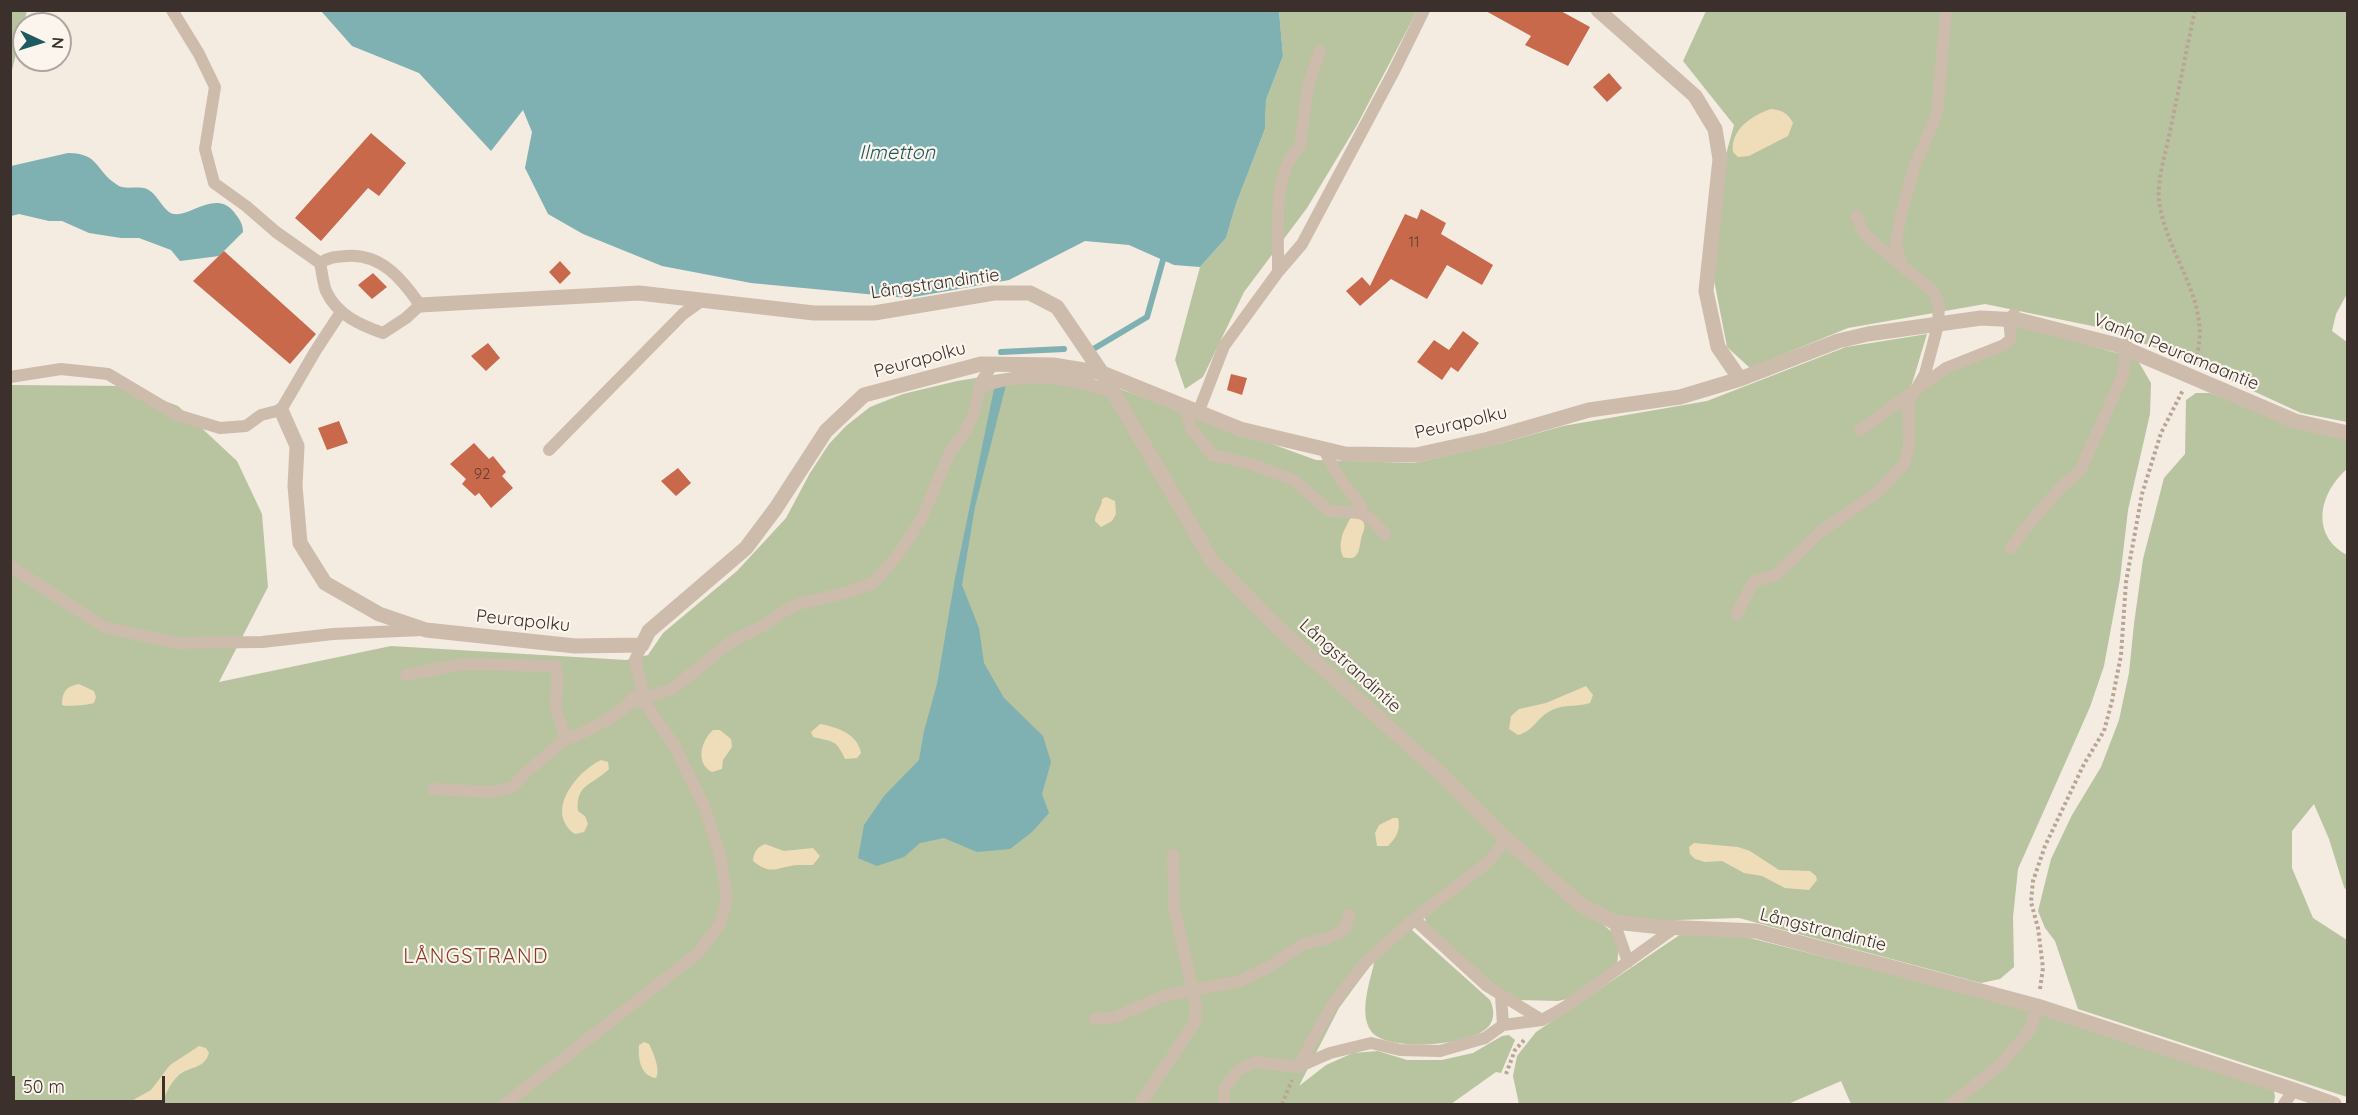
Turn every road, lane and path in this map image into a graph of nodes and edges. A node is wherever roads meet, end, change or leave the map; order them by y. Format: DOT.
graph roads {
  1 [pos="172,10"];
  2 [pos="1424,10"];
  3 [pos="1598,10"];
  4 [pos="1946,10"];
  5 [pos="2195,10"];
  6 [pos="1320,51"];
  7 [pos="1856,216"];
  8 [pos="320,263"];
  9 [pos="1902,266"];
  10 [pos="1278,272"];
  11 [pos="704,299"];
  12 [pos="420,305"];
  13 [pos="342,312"];
  14 [pos="2008,319"];
  15 [pos="1938,325"];
  16 [pos="2127,349"];
  17 [pos="993,364"];
  18 [pos="1101,373"];
  19 [pos="2190,376"];
  20 [pos="10,377"];
  21 [pos="1740,379"];
  22 [pos="980,387"];
  23 [pos="1914,391"];
  24 [pos="1113,393"];
  25 [pos="281,410"];
  26 [pos="1192,410"];
  27 [pos="1860,430"];
  28 [pos="2348,433"];
  29 [pos="1323,448"];
  30 [pos="549,450"];
  31 [pos="1361,513"];
  32 [pos="1385,534"];
  33 [pos="2011,548"];
  34 [pos="10,567"];
  35 [pos="1737,614"];
  36 [pos="426,630"];
  37 [pos="642,645"];
  38 [pos="406,675"];
  39 [pos="638,675"];
  40 [pos="644,698"];
  41 [pos="630,704"];
  42 [pos="564,740"];
  43 [pos="433,789"];
  44 [pos="1506,839"];
  45 [pos="1173,855"];
  46 [pos="1349,915"];
  47 [pos="1414,918"];
  48 [pos="1614,922"];
  49 [pos="1676,927"];
  50 [pos="1628,962"];
  51 [pos="1192,991"];
  52 [pos="1502,995"];
  53 [pos="2037,1006"];
  54 [pos="1095,1019"];
  55 [pos="1542,1020"];
  56 [pos="1503,1025"];
  57 [pos="1298,1067"];
  58 [pos="1506,1074"];
  59 [pos="2294,1090"];
  60 [pos="505,1104"];
  61 [pos="1140,1104"];
  62 [pos="1224,1104"];
  63 [pos="1282,1104"];
  64 [pos="1951,1104"];
  65 [pos="2284,1104"];
  66 [pos="2334,1104"];
  1 -- 8 [label="lane"];
  2 -- 10 [label="lane"];
  3 -- 21 [label="street"];
  4 -- 9 [label="lane"];
  5 -- 19 [label="path"];
  6 -- 10 [label="lane"];
  7 -- 9 [label="lane"];
  8 -- 12 [label="lane"];
  8 -- 13 [label="lane"];
  9 -- 15 [label="lane"];
  10 -- 26 [label="lane"];
  11 -- 12 [label="street, Långstrandintie"];
  11 -- 18 [label="street, Långstrandintie"];
  11 -- 30 [label="lane"];
  12 -- 13 [label="lane"];
  13 -- 25 [label="lane"];
  14 -- 15 [label="street, Vanha Peuramaantie"];
  14 -- 16 [label="street, Vanha Peuramaantie"];
  14 -- 23 [label="lane"];
  15 -- 21 [label="street, Vanha Peuramaantie"];
  15 -- 23 [label="lane"];
  16 -- 19 [label="street, Vanha Peuramaantie"];
  16 -- 33 [label="lane"];
  17 -- 18 [label="street, Peurapolku"];
  17 -- 22 [label="lane"];
  17 -- 37 [label="street, Peurapolku"];
  18 -- 24 [label="street, Långstrandintie"];
  18 -- 26 [label="street, Peurapolku"];
  19 -- 28 [label="street, Vanha Peuramaantie"];
  19 -- 53 [label="path"];
  20 -- 25 [label="lane"];
  21 -- 29 [label="street, Peurapolku"];
  22 -- 24 [label="lane"];
  22 -- 40 [label="lane"];
  23 -- 27 [label="lane"];
  23 -- 35 [label="lane"];
  24 -- 44 [label="street, Långstrandintie"];
  25 -- 36 [label="street, Peurapolku"];
  26 -- 29 [label="street, Peurapolku"];
  26 -- 31 [label="lane"];
  29 -- 31 [label="lane"];
  31 -- 32 [label="lane"];
  34 -- 36 [label="lane"];
  36 -- 37 [label="street, Peurapolku"];
  37 -- 39 [label="lane"];
  38 -- 42 [label="lane"];
  39 -- 40 [label="lane"];
  39 -- 41 [label="lane"];
  40 -- 41 [label="lane"];
  40 -- 60 [label="lane"];
  41 -- 42 [label="lane"];
  42 -- 43 [label="lane"];
  44 -- 47 [label="lane"];
  44 -- 48 [label="street, Långstrandintie"];
  45 -- 51 [label="lane"];
  46 -- 51 [label="lane"];
  47 -- 52 [label="lane"];
  47 -- 57 [label="lane"];
  48 -- 49 [label="street, Långstrandintie"];
  48 -- 50 [label="lane"];
  49 -- 50 [label="lane"];
  49 -- 53 [label="street, Långstrandintie"];
  50 -- 55 [label="lane"];
  51 -- 54 [label="lane"];
  51 -- 61 [label="lane"];
  52 -- 55 [label="lane"];
  52 -- 56 [label="lane"];
  53 -- 59 [label="street, Långstrandintie"];
  53 -- 64 [label="lane"];
  55 -- 56 [label="lane"];
  55 -- 58 [label="path"];
  56 -- 57 [label="lane"];
  57 -- 62 [label="lane"];
  57 -- 63 [label="path"];
  59 -- 65 [label="lane"];
  59 -- 66 [label="street, Långstrandintie"];
}
